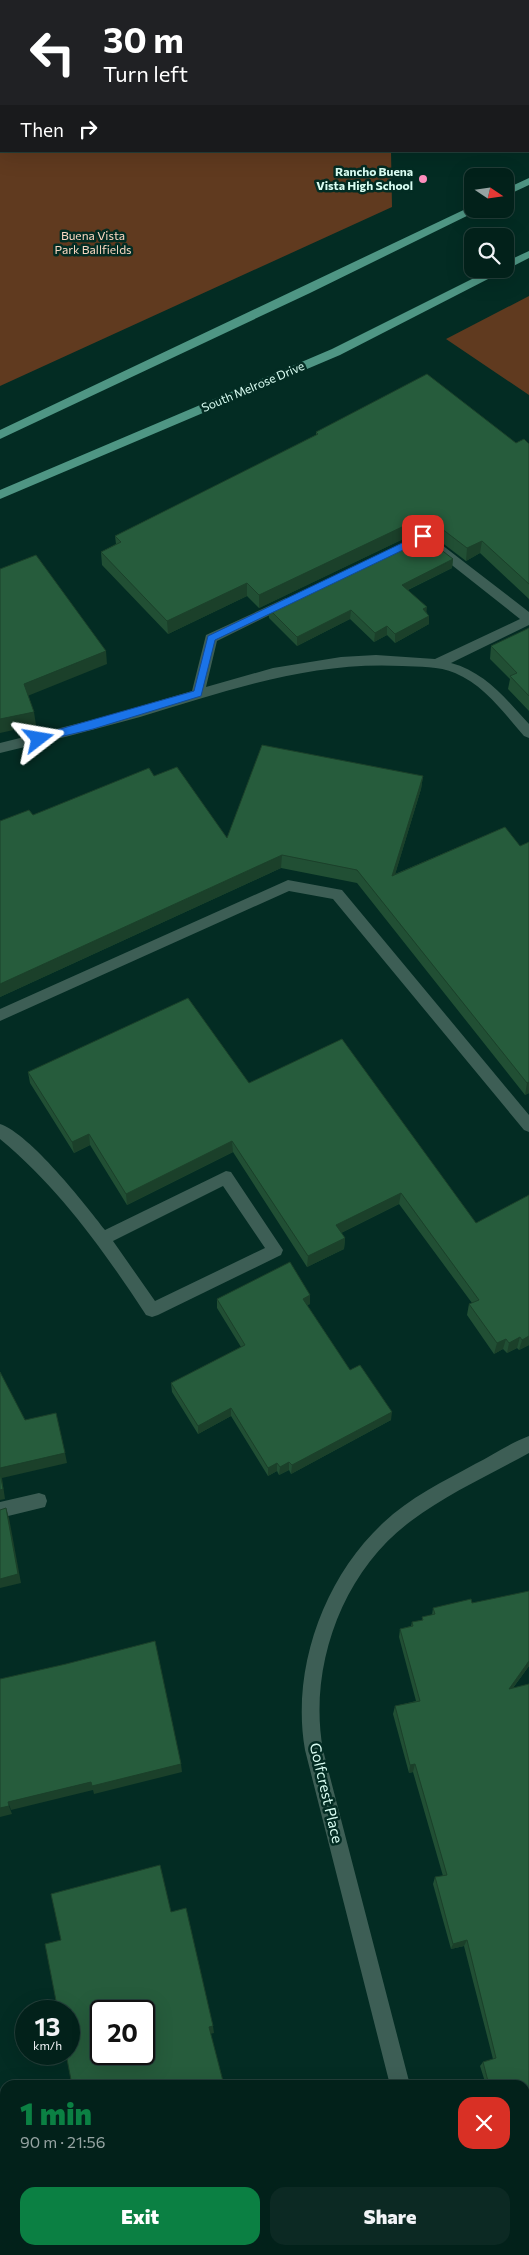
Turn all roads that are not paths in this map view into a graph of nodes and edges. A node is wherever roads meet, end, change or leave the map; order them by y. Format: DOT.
graph roads {
  1 [pos="529,181"];
  2 [pos="514,188"];
  3 [pos="464,213"];
  4 [pos="529,254"];
  5 [pos="514,262"];
  6 [pos="482,278"];
  7 [pos="0,435"];
  8 [pos="0,495"];
  9 [pos="430,542"];
  10 [pos="299,596"];
  11 [pos="529,620"];
  12 [pos="437,664"];
  13 [pos="198,693"];
  14 [pos="529,733"];
  15 [pos="0,748"];
  16 [pos="0,1015"];
  17 [pos="529,1126"];
  18 [pos="0,1130"];
  19 [pos="104,1238"];
  20 [pos="529,1444"];
  21 [pos="40,1501"];
  22 [pos="0,1510"];
  23 [pos="399,2080"];
  1 -- 2 [label="main road"];
  3 -- 7 [label="main road"];
  4 -- 5 [label="main road"];
  6 -- 8 [label="main road, South Melrose Drive"];
  9 -- 11 [label="street"];
  10 -- 13 [label="street"];
  11 -- 12 [label="street"];
  12 -- 13 [label="street"];
  12 -- 14 [label="street"];
  13 -- 15 [label="street"];
  16 -- 17 [label="street"];
  18 -- 19 [label="street"];
  19 -- 19 [label="street"];
  20 -- 23 [label="street, Golfcrest Place"];
  21 -- 22 [label="street"];
}
